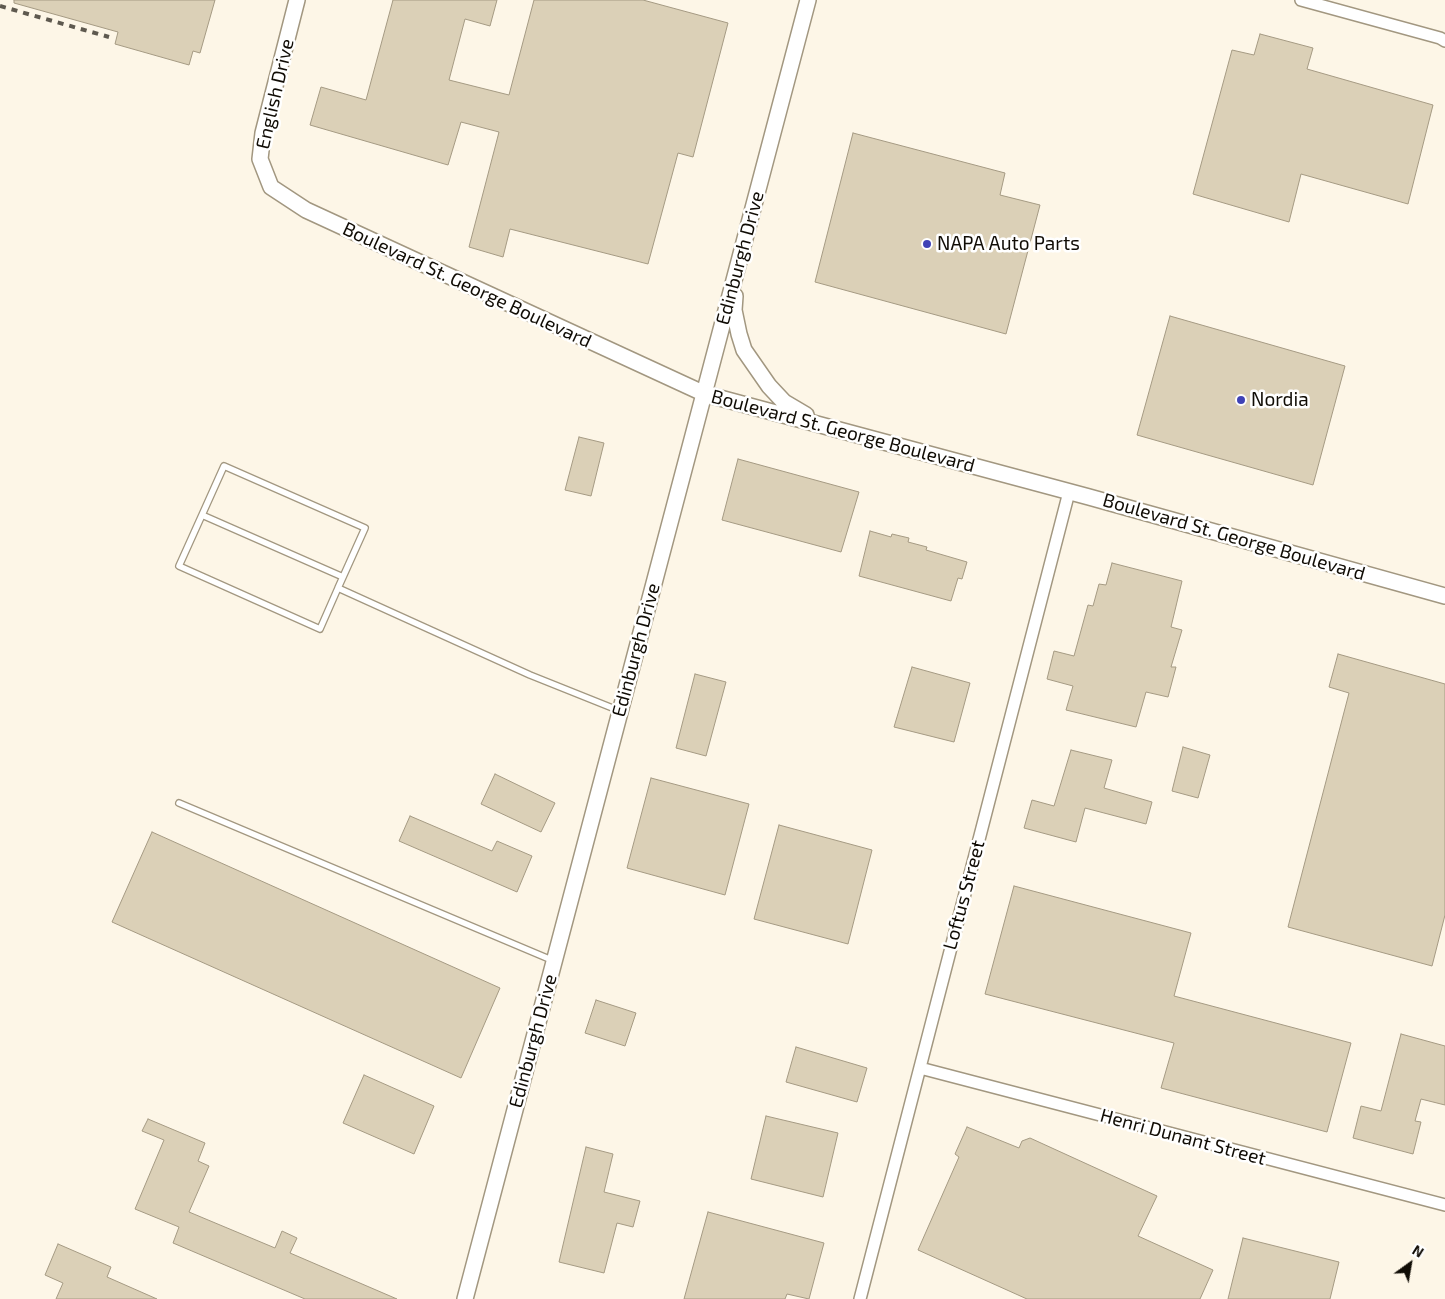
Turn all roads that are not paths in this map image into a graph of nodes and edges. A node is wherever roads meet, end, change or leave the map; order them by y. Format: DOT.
graph roads {
  1 [pos="297,0"];
  2 [pos="808,0"];
  3 [pos="1301,0"];
  4 [pos="1445,41"];
  5 [pos="271,187"];
  6 [pos="736,271"];
  7 [pos="705,394"];
  8 [pos="823,425"];
  9 [pos="1068,492"];
  10 [pos="202,515"];
  11 [pos="343,577"];
  12 [pos="338,588"];
  13 [pos="1445,596"];
  14 [pos="620,711"];
  15 [pos="179,803"];
  16 [pos="554,961"];
  17 [pos="920,1068"];
  18 [pos="1445,1205"];
  19 [pos="465,1299"];
  20 [pos="860,1299"];
  1 -- 5 [label="street, English Drive"];
  2 -- 6 [label="street, Edinburgh Drive"];
  3 -- 4 [label="street"];
  5 -- 7 [label="street, Boulevard St. George Boulevard"];
  6 -- 7 [label="street, Edinburgh Drive"];
  6 -- 8 [label="street"];
  7 -- 8 [label="street, Boulevard St. George Boulevard"];
  7 -- 14 [label="street, Edinburgh Drive"];
  8 -- 9 [label="street, Boulevard St. George Boulevard"];
  9 -- 13 [label="street, Boulevard St. George Boulevard"];
  9 -- 17 [label="street, Loftus Street"];
  10 -- 11 [label="lane"];
  10 -- 11 [label="lane"];
  10 -- 12 [label="lane"];
  11 -- 12 [label="lane"];
  12 -- 14 [label="lane"];
  14 -- 16 [label="street, Edinburgh Drive"];
  15 -- 16 [label="lane"];
  16 -- 19 [label="street, Edinburgh Drive"];
  17 -- 18 [label="street, Henri Dunant Street"];
  17 -- 20 [label="street, Loftus Street"];
}
